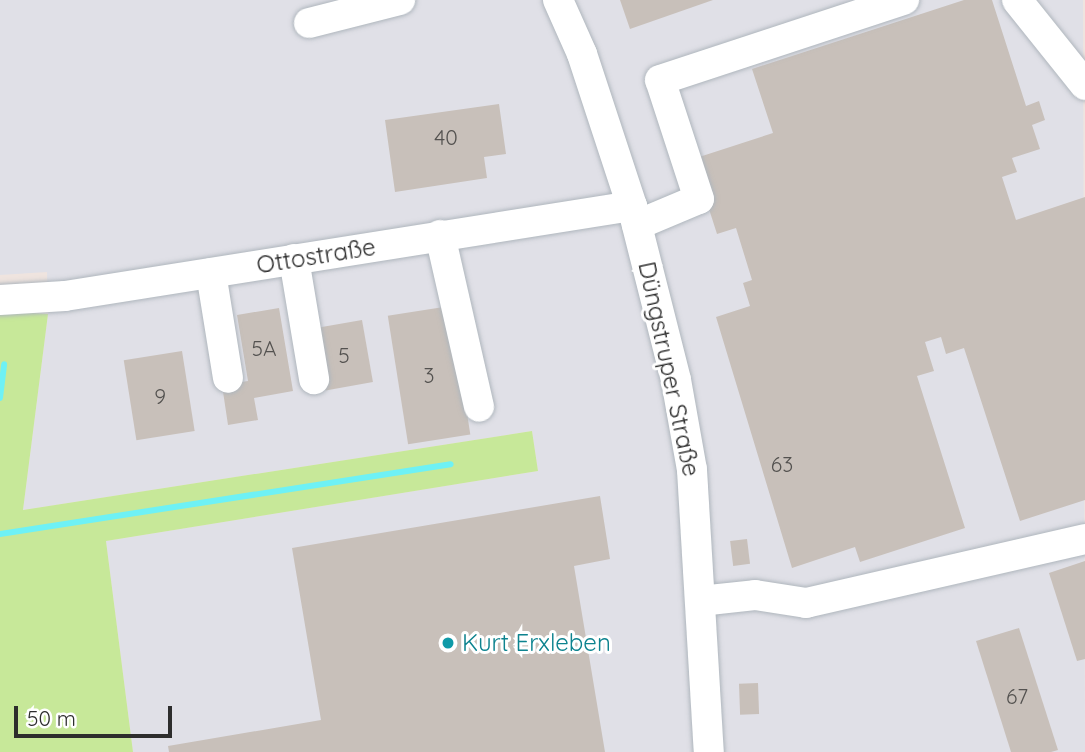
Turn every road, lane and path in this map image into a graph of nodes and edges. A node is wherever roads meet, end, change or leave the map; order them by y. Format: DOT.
graph roads {
  1 [pos="400,0"];
  2 [pos="558,0"];
  3 [pos="904,0"];
  4 [pos="1017,0"];
  5 [pos="309,23"];
  6 [pos="1085,85"];
  7 [pos="634,215"];
  8 [pos="440,235"];
  9 [pos="294,259"];
  10 [pos="211,273"];
  11 [pos="0,300"];
  12 [pos="228,378"];
  13 [pos="314,379"];
  14 [pos="480,407"];
  15 [pos="1085,539"];
  16 [pos="700,601"];
  17 [pos="709,752"];
  1 -- 5 [label="street"];
  2 -- 7 [label="street, Düngstruper Straße"];
  3 -- 7 [label="street, Ottostraße"];
  4 -- 6 [label="street"];
  7 -- 8 [label="street, Ottostraße"];
  7 -- 16 [label="street, Düngstruper Straße"];
  8 -- 9 [label="street, Ottostraße"];
  8 -- 14 [label="street"];
  9 -- 10 [label="street, Ottostraße"];
  9 -- 13 [label="street"];
  10 -- 11 [label="street, Ottostraße"];
  10 -- 12 [label="street"];
  15 -- 16 [label="street"];
  16 -- 17 [label="street, Düngstruper Straße"];
}
